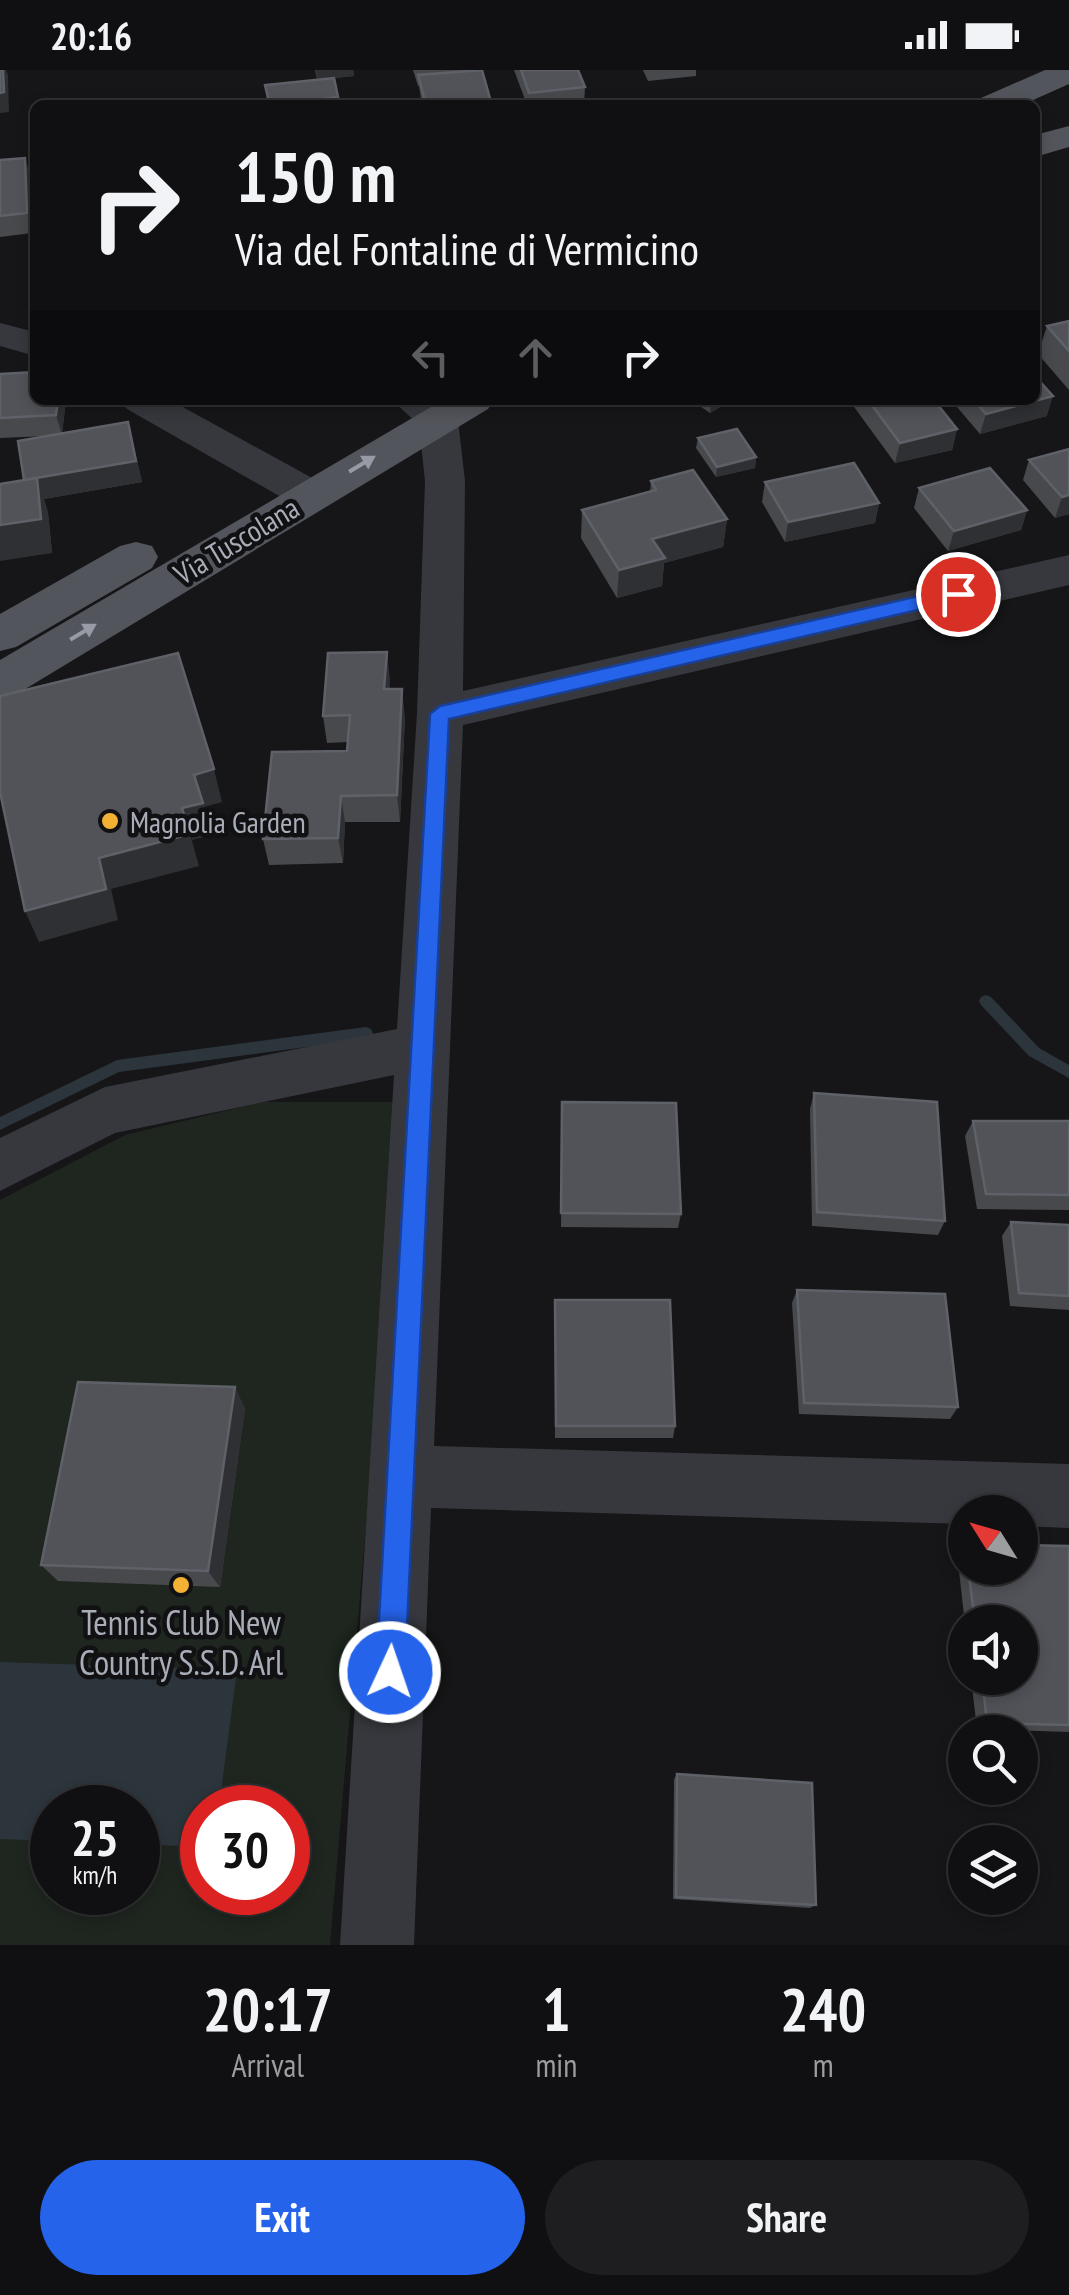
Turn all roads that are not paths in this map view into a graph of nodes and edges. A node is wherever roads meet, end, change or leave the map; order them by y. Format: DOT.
graph roads {
  1 [pos="1069,72"];
  2 [pos="1069,98"];
  3 [pos="1005,100"];
  4 [pos="1040,111"];
  5 [pos="1069,136"];
  6 [pos="1040,145"];
  7 [pos="0,334"];
  8 [pos="30,343"];
  9 [pos="150,405"];
  10 [pos="434,405"];
  11 [pos="295,486"];
  12 [pos="1069,570"];
  13 [pos="0,635"];
  14 [pos="0,682"];
  15 [pos="440,714"];
  16 [pos="422,1047"];
  17 [pos="0,1166"];
  18 [pos="401,1476"];
  19 [pos="1069,1496"];
  20 [pos="376,1945"];
  1 -- 3 [label="main road"];
  2 -- 4 [label="main road"];
  5 -- 6 [label="main road"];
  7 -- 8 [label="street"];
  9 -- 11 [label="street"];
  10 -- 11 [label="main road, Via Tuscolana"];
  10 -- 15 [label="street"];
  11 -- 13 [label="main road, Via Tuscolana"];
  14 -- 11 [label="main road, Via Tuscolana, one-way"];
  12 -- 15 [label="street"];
  15 -- 16 [label="street"];
  16 -- 17 [label="street"];
  16 -- 18 [label="street"];
  18 -- 19 [label="street"];
  18 -- 20 [label="street"];
}
